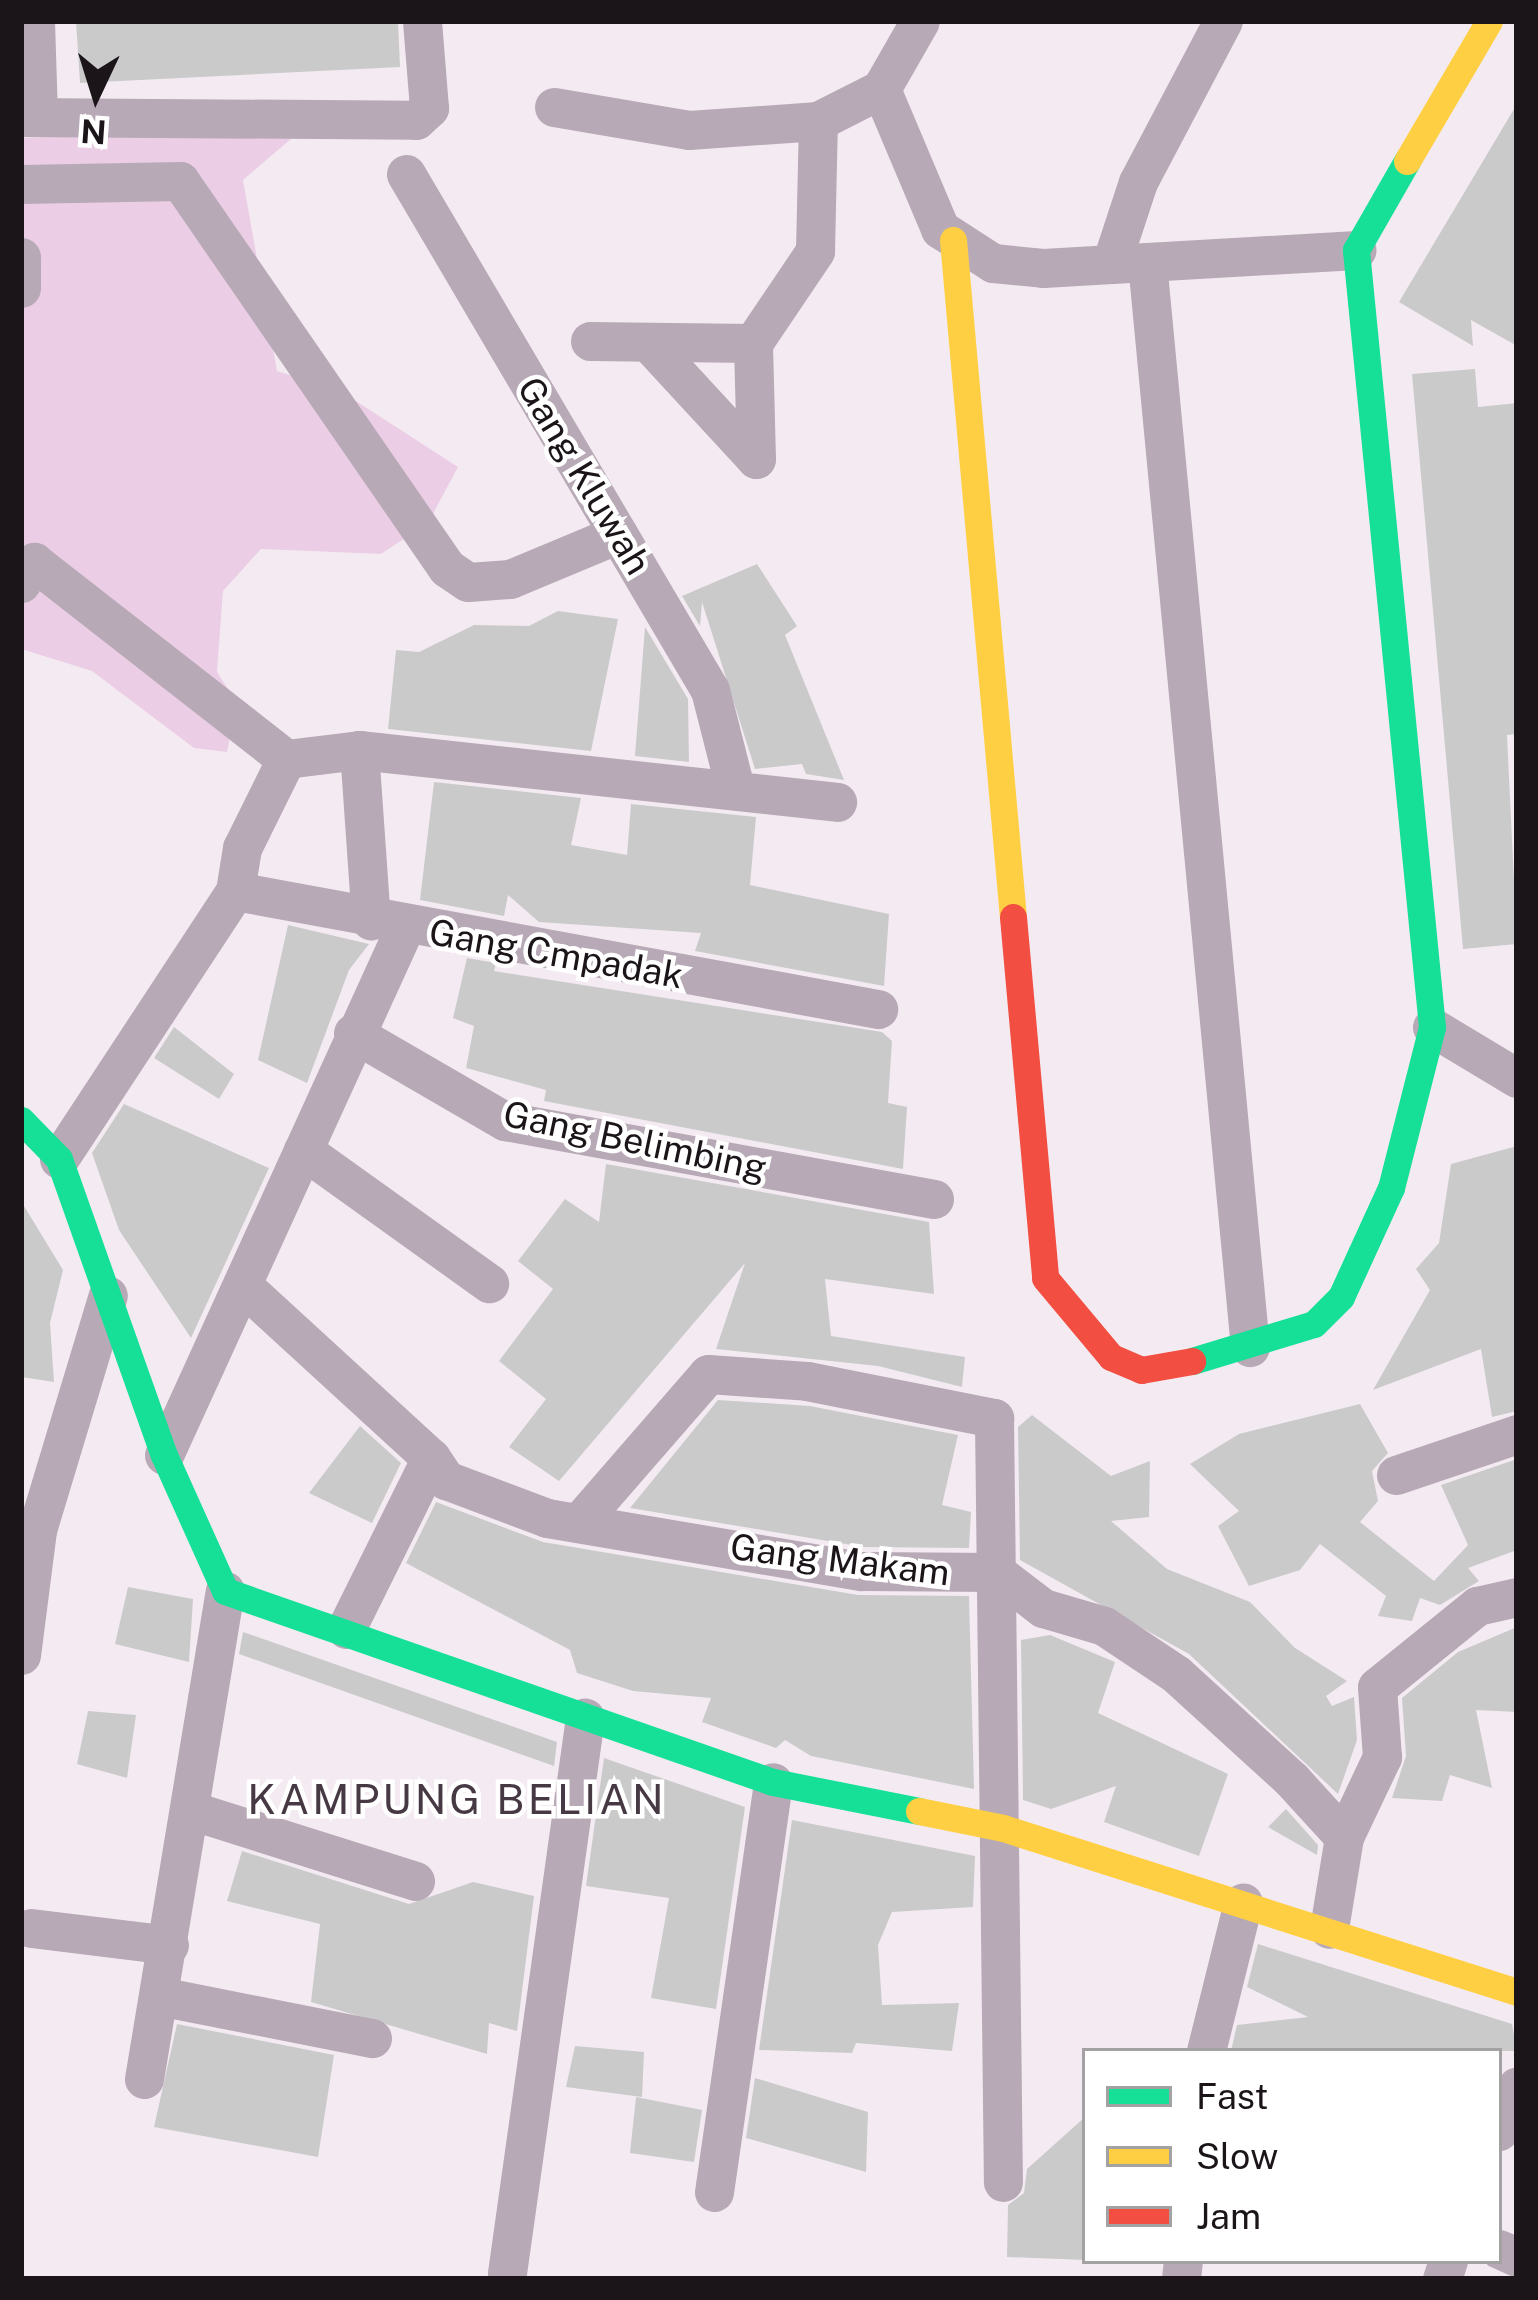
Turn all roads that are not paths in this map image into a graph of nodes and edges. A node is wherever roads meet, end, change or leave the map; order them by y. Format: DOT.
graph roads {
  1 [pos="35,21"];
  2 [pos="422,21"];
  3 [pos="920,21"];
  4 [pos="1223,21"];
  5 [pos="1490,21"];
  6 [pos="881,89"];
  7 [pos="554,107"];
  8 [pos="29,117"];
  9 [pos="818,121"];
  10 [pos="406,174"];
  11 [pos="21,184"];
  12 [pos="953,240"];
  13 [pos="1356,250"];
  14 [pos="21,257"];
  15 [pos="1129,263"];
  16 [pos="21,288"];
  17 [pos="590,341"];
  18 [pos="648,342"];
  19 [pos="753,343"];
  20 [pos="618,534"];
  21 [pos="21,583"];
  22 [pos="359,750"];
  23 [pos="286,759"];
  24 [pos="735,788"];
  25 [pos="837,802"];
  26 [pos="235,891"];
  27 [pos="387,925"];
  28 [pos="878,1009"];
  29 [pos="1432,1028"];
  30 [pos="353,1033"];
  31 [pos="1517,1078"];
  32 [pos="21,1120"];
  33 [pos="304,1150"];
  34 [pos="59,1159"];
  35 [pos="934,1199"];
  36 [pos="489,1283"];
  37 [pos="242,1285"];
  38 [pos="108,1294"];
  39 [pos="1250,1346"];
  40 [pos="1517,1434"];
  41 [pos="164,1455"];
  42 [pos="430,1458"];
  43 [pos="1396,1475"];
  44 [pos="583,1519"];
  45 [pos="996,1572"];
  46 [pos="225,1591"];
  47 [pos="1517,1597"];
  48 [pos="346,1629"];
  49 [pos="21,1655"];
  50 [pos="585,1717"];
  51 [pos="773,1783"];
  52 [pos="190,1810"];
  53 [pos="1004,1828"];
  54 [pos="1344,1837"];
  55 [pos="415,1881"];
  56 [pos="1243,1904"];
  57 [pos="31,1928"];
  58 [pos="1329,1929"];
  59 [pos="169,1945"];
  60 [pos="1517,1992"];
  61 [pos="164,1997"];
  62 [pos="372,2038"];
  63 [pos="1207,2048"];
  64 [pos="143,2079"];
  65 [pos="1517,2086"];
  66 [pos="1502,2124"];
  67 [pos="1003,2182"];
  68 [pos="714,2192"];
  69 [pos="507,2273"];
  1 -- 8 [label="street"];
  2 -- 8 [label="street"];
  3 -- 6 [label="street"];
  4 -- 15 [label="street"];
  5 -- 13 [label="street"];
  6 -- 9 [label="street"];
  6 -- 12 [label="street"];
  7 -- 9 [label="street"];
  9 -- 19 [label="street"];
  10 -- 20 [label="street, Gang Kluwah"];
  11 -- 20 [label="street"];
  12 -- 15 [label="street"];
  12 -- 39 [label="street"];
  13 -- 15 [label="street"];
  13 -- 29 [label="street"];
  14 -- 16 [label="street"];
  15 -- 39 [label="street"];
  17 -- 18 [label="street"];
  18 -- 19 [label="street"];
  18 -- 19 [label="street"];
  20 -- 24 [label="street, Gang Kluwah"];
  21 -- 23 [label="street"];
  22 -- 23 [label="street"];
  22 -- 24 [label="street"];
  22 -- 27 [label="street"];
  23 -- 26 [label="street"];
  24 -- 25 [label="street"];
  26 -- 27 [label="street, Gang Cmpadak"];
  26 -- 34 [label="street"];
  27 -- 28 [label="street, Gang Cmpadak"];
  27 -- 30 [label="street"];
  29 -- 31 [label="street"];
  29 -- 39 [label="street"];
  30 -- 33 [label="street"];
  30 -- 35 [label="street, Gang Belimbing"];
  32 -- 34 [label="street"];
  33 -- 36 [label="street"];
  33 -- 37 [label="street"];
  34 -- 38 [label="street"];
  37 -- 41 [label="street"];
  37 -- 42 [label="street, Gang Makam"];
  38 -- 41 [label="street"];
  38 -- 49 [label="street"];
  40 -- 43 [label="street"];
  41 -- 46 [label="street"];
  42 -- 44 [label="street, Gang Makam"];
  42 -- 48 [label="street"];
  44 -- 45 [label="street, Gang Makam"];
  44 -- 45 [label="street"];
  45 -- 53 [label="street"];
  45 -- 54 [label="street, Gang Makam"];
  46 -- 48 [label="street"];
  46 -- 52 [label="street"];
  47 -- 54 [label="street"];
  48 -- 50 [label="street"];
  50 -- 51 [label="street"];
  50 -- 69 [label="street"];
  51 -- 53 [label="street"];
  51 -- 68 [label="street"];
  52 -- 55 [label="street"];
  52 -- 59 [label="street"];
  53 -- 56 [label="street"];
  53 -- 67 [label="street"];
  54 -- 58 [label="street"];
  56 -- 58 [label="street"];
  56 -- 63 [label="street"];
  57 -- 59 [label="street"];
  58 -- 60 [label="street"];
  59 -- 61 [label="street"];
  61 -- 62 [label="street"];
  61 -- 64 [label="street"];
  65 -- 66 [label="street"];
}
